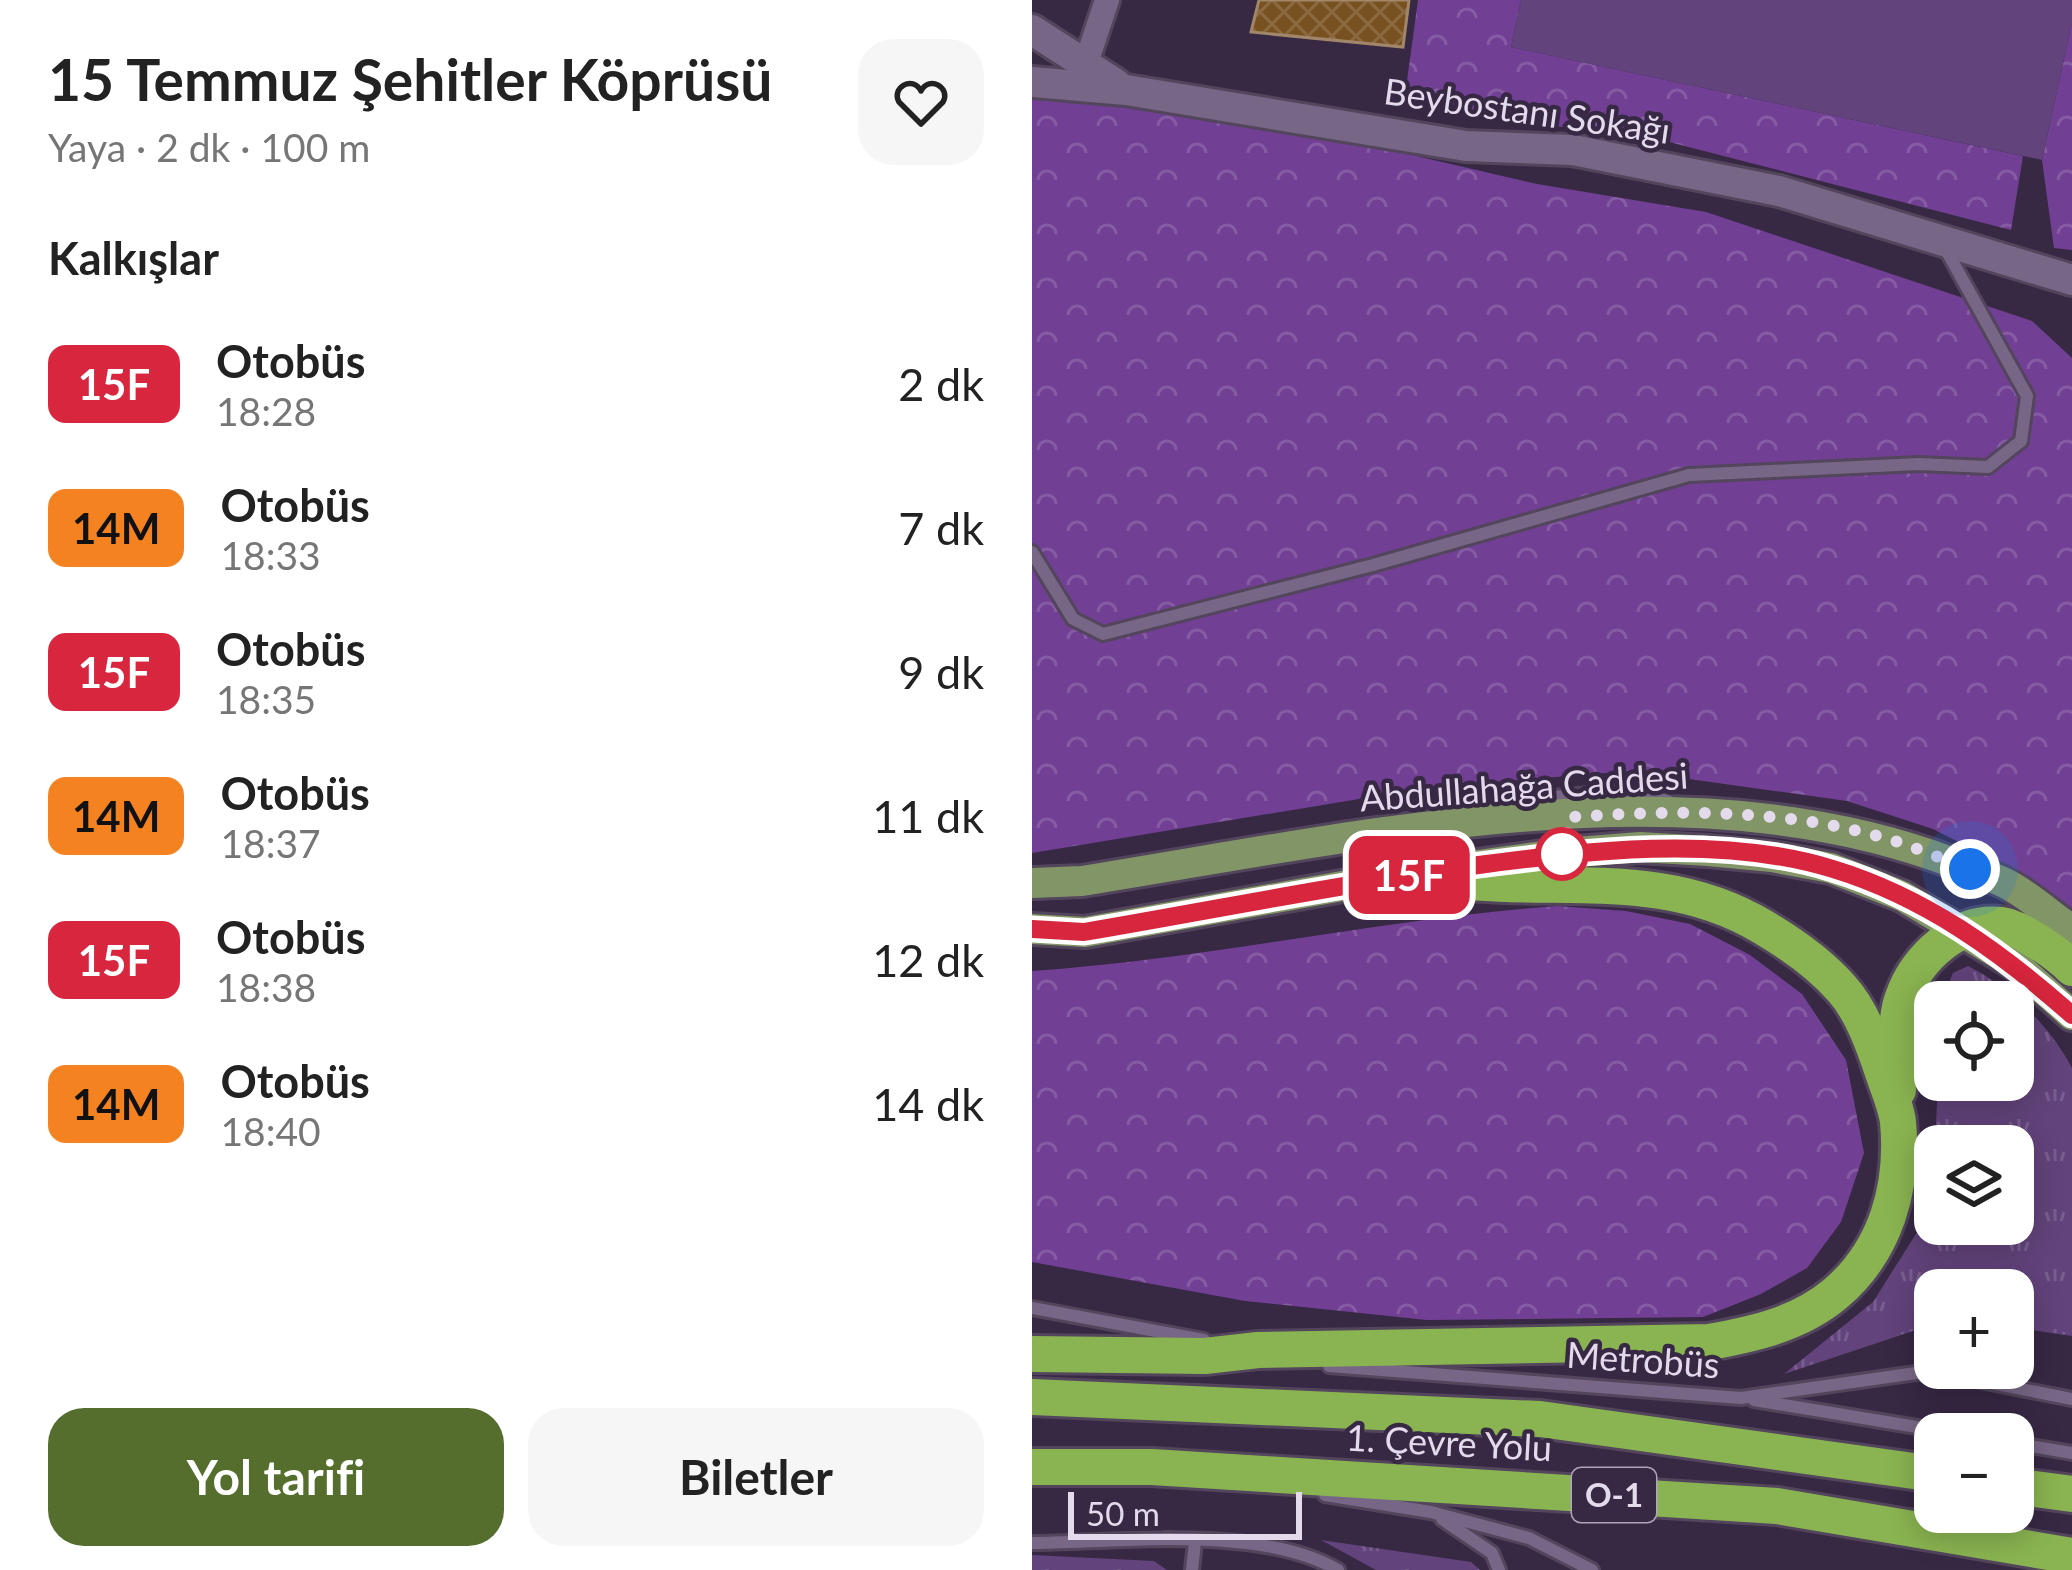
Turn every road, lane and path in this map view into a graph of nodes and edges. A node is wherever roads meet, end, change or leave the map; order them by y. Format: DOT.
graph roads {
  1 [pos="1107,0"];
  2 [pos="1032,30"];
  3 [pos="1084,66"];
  4 [pos="1032,82"];
  5 [pos="1126,90"];
  6 [pos="1941,242"];
  7 [pos="2072,280"];
  8 [pos="1032,552"];
  9 [pos="1398,876"];
  10 [pos="1032,883"];
  11 [pos="1032,929"];
  12 [pos="1963,929"];
  13 [pos="2072,930"];
  14 [pos="1084,932"];
  15 [pos="1032,949"];
  16 [pos="2072,968"];
  17 [pos="2072,1015"];
  18 [pos="1898,1119"];
  19 [pos="1032,1308"];
  20 [pos="1258,1350"];
  21 [pos="1032,1354"];
  22 [pos="1204,1356"];
  23 [pos="1032,1397"];
  24 [pos="1741,1398"];
  25 [pos="2072,1400"];
  26 [pos="1914,1427"];
  27 [pos="2034,1447"];
  28 [pos="2072,1453"];
  29 [pos="1032,1467"];
  30 [pos="1152,1467"];
  31 [pos="1914,1471"];
  32 [pos="2034,1489"];
  33 [pos="2072,1494"];
  34 [pos="1431,1512"];
  35 [pos="1196,1542"];
  36 [pos="1032,1543"];
  37 [pos="2072,1556"];
  38 [pos="1192,1570"];
  39 [pos="1338,1570"];
  40 [pos="1499,1570"];
  41 [pos="1592,1570"];
  1 -- 3 [label="street"];
  2 -- 3 [label="street"];
  3 -- 5 [label="street"];
  4 -- 5 [label="street, Beybostanı Sokağı"];
  5 -- 6 [label="street, Beybostanı Sokağı"];
  6 -- 7 [label="street, Beybostanı Sokağı"];
  6 -- 8 [label="lane"];
  9 -- 12 [label="main road, Abdullahağa Caddesi"];
  9 -- 14 [label="main road"];
  9 -- 18 [label="highway"];
  10 -- 13 [label="main road, Abdullahağa Caddesi"];
  11 -- 14 [label="main road"];
  12 -- 16 [label="highway"];
  12 -- 17 [label="main road, Abdullahağa Caddesi"];
  12 -- 18 [label="highway"];
  14 -- 15 [label="main road"];
  18 -- 20 [label="highway"];
  19 -- 20 [label="lane"];
  20 -- 22 [label="highway"];
  21 -- 22 [label="highway"];
  22 -- 24 [label="lane, Metrobüs"];
  23 -- 31 [label="highway, 1. Çevre Yolu / O-1"];
  24 -- 25 [label="lane, Metrobüs"];
  24 -- 26 [label="lane"];
  27 -- 28 [label="lane"];
  29 -- 30 [label="highway, 1. Çevre Yolu / O-1"];
  30 -- 34 [label="lane, O-1"];
  30 -- 37 [label="highway, 1. Çevre Yolu / O-1"];
  32 -- 33 [label="highway"];
  34 -- 40 [label="lane"];
  34 -- 41 [label="lane, O-1"];
  35 -- 36 [label="lane"];
  35 -- 38 [label="lane"];
  35 -- 39 [label="lane"];
}
